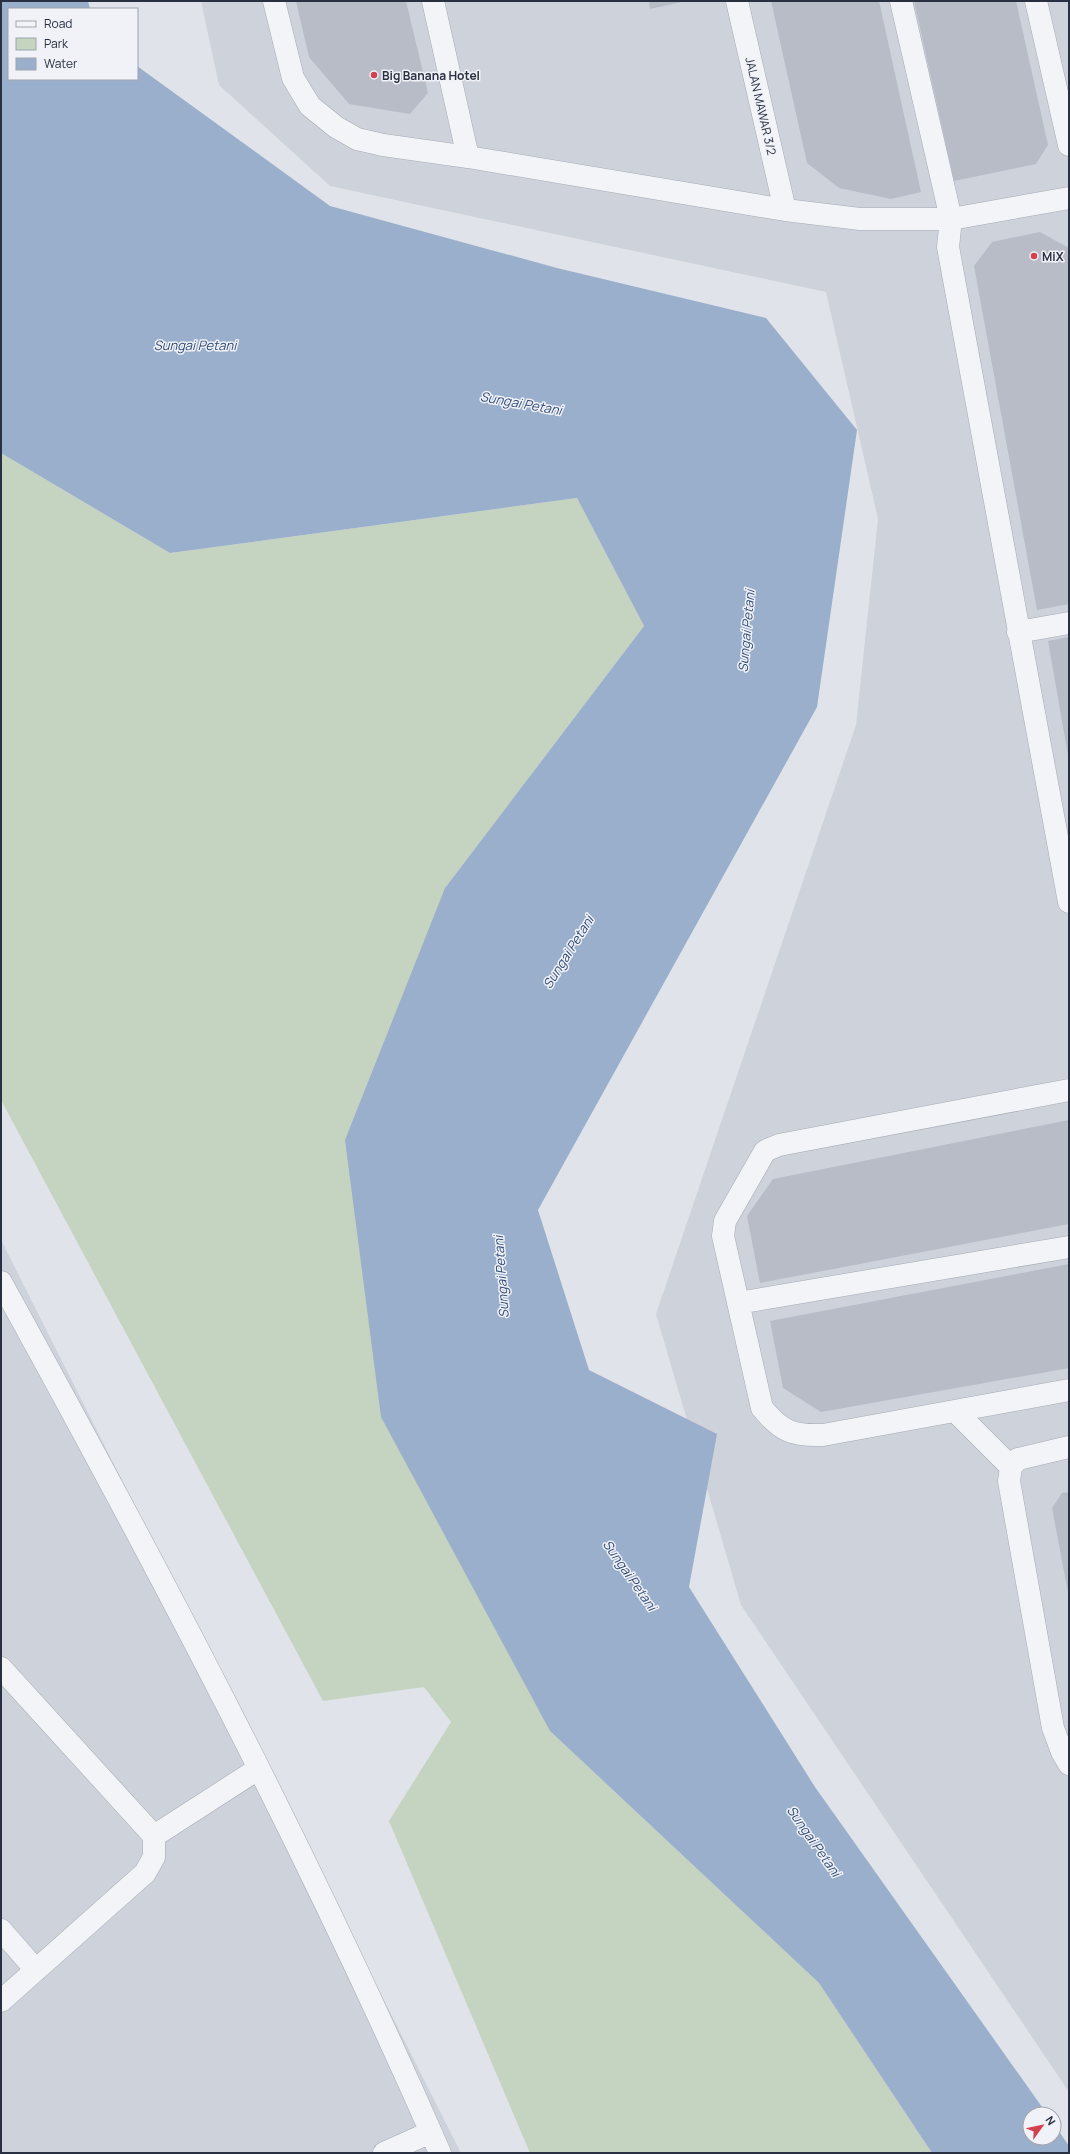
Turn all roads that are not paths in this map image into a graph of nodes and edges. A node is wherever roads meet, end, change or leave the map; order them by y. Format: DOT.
graph roads {
  1 [pos="274,1"];
  2 [pos="432,1"];
  3 [pos="737,1"];
  4 [pos="901,1"];
  5 [pos="1036,1"];
  6 [pos="1069,144"];
  7 [pos="468,157"];
  8 [pos="1069,198"];
  9 [pos="785,210"];
  10 [pos="951,219"];
  11 [pos="1069,623"];
  12 [pos="1018,632"];
  13 [pos="1069,902"];
  14 [pos="1069,1090"];
  15 [pos="1069,1247"];
  16 [pos="1,1282"];
  17 [pos="738,1303"];
  18 [pos="1069,1390"];
  19 [pos="955,1411"];
  20 [pos="1069,1447"];
  21 [pos="1011,1468"];
  22 [pos="1,1668"];
  23 [pos="1069,1764"];
  24 [pos="258,1769"];
  25 [pos="154,1836"];
  26 [pos="1,1930"];
  27 [pos="36,1970"];
  28 [pos="1,2001"];
  29 [pos="431,2132"];
  30 [pos="384,2153"];
  31 [pos="440,2153"];
  1 -- 7 [label="street"];
  2 -- 7 [label="street"];
  3 -- 9 [label="street, JALAN MAWAR 3/2"];
  4 -- 10 [label="street"];
  5 -- 6 [label="street"];
  7 -- 9 [label="street"];
  8 -- 10 [label="street"];
  9 -- 10 [label="street"];
  10 -- 12 [label="street"];
  11 -- 12 [label="street"];
  12 -- 13 [label="street"];
  14 -- 17 [label="street"];
  15 -- 17 [label="street"];
  16 -- 24 [label="street"];
  17 -- 19 [label="street"];
  18 -- 19 [label="street"];
  19 -- 21 [label="street"];
  20 -- 21 [label="street"];
  21 -- 23 [label="street"];
  22 -- 25 [label="street"];
  24 -- 25 [label="street"];
  24 -- 29 [label="street"];
  25 -- 27 [label="street"];
  26 -- 27 [label="street"];
  27 -- 28 [label="street"];
  29 -- 30 [label="street"];
  29 -- 31 [label="street"];
}
